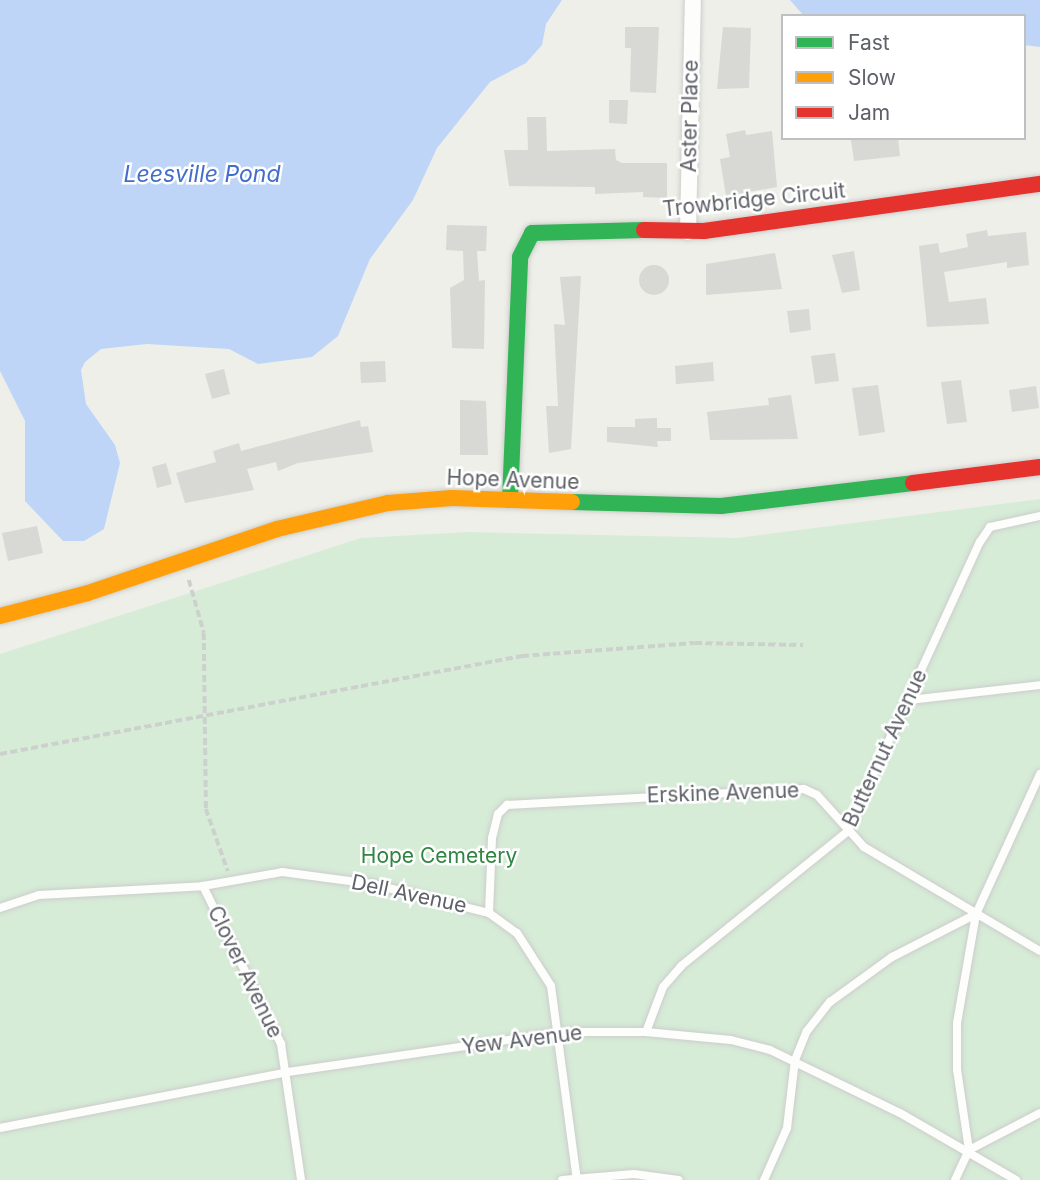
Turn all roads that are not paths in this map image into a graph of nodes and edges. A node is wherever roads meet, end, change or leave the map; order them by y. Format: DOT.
graph roads {
  1 [pos="693,1"];
  2 [pos="1040,184"];
  3 [pos="688,232"];
  4 [pos="1040,467"];
  5 [pos="510,500"];
  6 [pos="1040,516"];
  7 [pos="0,616"];
  8 [pos="1040,685"];
  9 [pos="909,700"];
  10 [pos="1040,774"];
  11 [pos="847,832"];
  12 [pos="203,886"];
  13 [pos="0,908"];
  14 [pos="489,913"];
  15 [pos="976,914"];
  16 [pos="1040,951"];
  17 [pos="561,1032"];
  18 [pos="646,1032"];
  19 [pos="795,1060"];
  20 [pos="288,1072"];
  21 [pos="1040,1113"];
  22 [pos="0,1128"];
  23 [pos="969,1150"];
  24 [pos="577,1179"];
  25 [pos="668,1179"];
  26 [pos="301,1180"];
  27 [pos="562,1180"];
  28 [pos="679,1180"];
  29 [pos="764,1180"];
  30 [pos="955,1180"];
  31 [pos="1016,1180"];
  1 -- 3 [label="street, Aster Place"];
  2 -- 3 [label="main road, Trowbridge Circuit"];
  3 -- 5 [label="main road, Trowbridge Circuit"];
  4 -- 5 [label="main road, Hope Avenue"];
  5 -- 7 [label="main road, Hope Avenue"];
  6 -- 9 [label="lane, Butternut Avenue"];
  8 -- 9 [label="lane"];
  9 -- 11 [label="lane, Butternut Avenue"];
  10 -- 15 [label="lane"];
  11 -- 14 [label="lane, Erskine Avenue"];
  11 -- 15 [label="lane, Erskine Avenue"];
  11 -- 18 [label="lane, Butternut Avenue"];
  12 -- 13 [label="lane, Clover Avenue"];
  12 -- 14 [label="lane, Dell Avenue"];
  12 -- 20 [label="lane, Clover Avenue"];
  14 -- 17 [label="lane, Dell Avenue"];
  15 -- 16 [label="lane, Erskine Avenue"];
  15 -- 19 [label="lane"];
  15 -- 23 [label="lane"];
  17 -- 18 [label="lane, Yew Avenue"];
  17 -- 20 [label="lane, Yew Avenue"];
  17 -- 24 [label="lane, Dell Avenue"];
  18 -- 19 [label="lane, Yew Avenue"];
  19 -- 23 [label="lane, Yew Avenue"];
  19 -- 29 [label="lane"];
  20 -- 22 [label="lane, Yew Avenue"];
  20 -- 26 [label="lane, Clover Avenue"];
  21 -- 23 [label="lane"];
  23 -- 30 [label="lane"];
  23 -- 31 [label="lane, Yew Avenue"];
  24 -- 25 [label="lane"];
  24 -- 27 [label="lane"];
  25 -- 28 [label="lane"];
}
